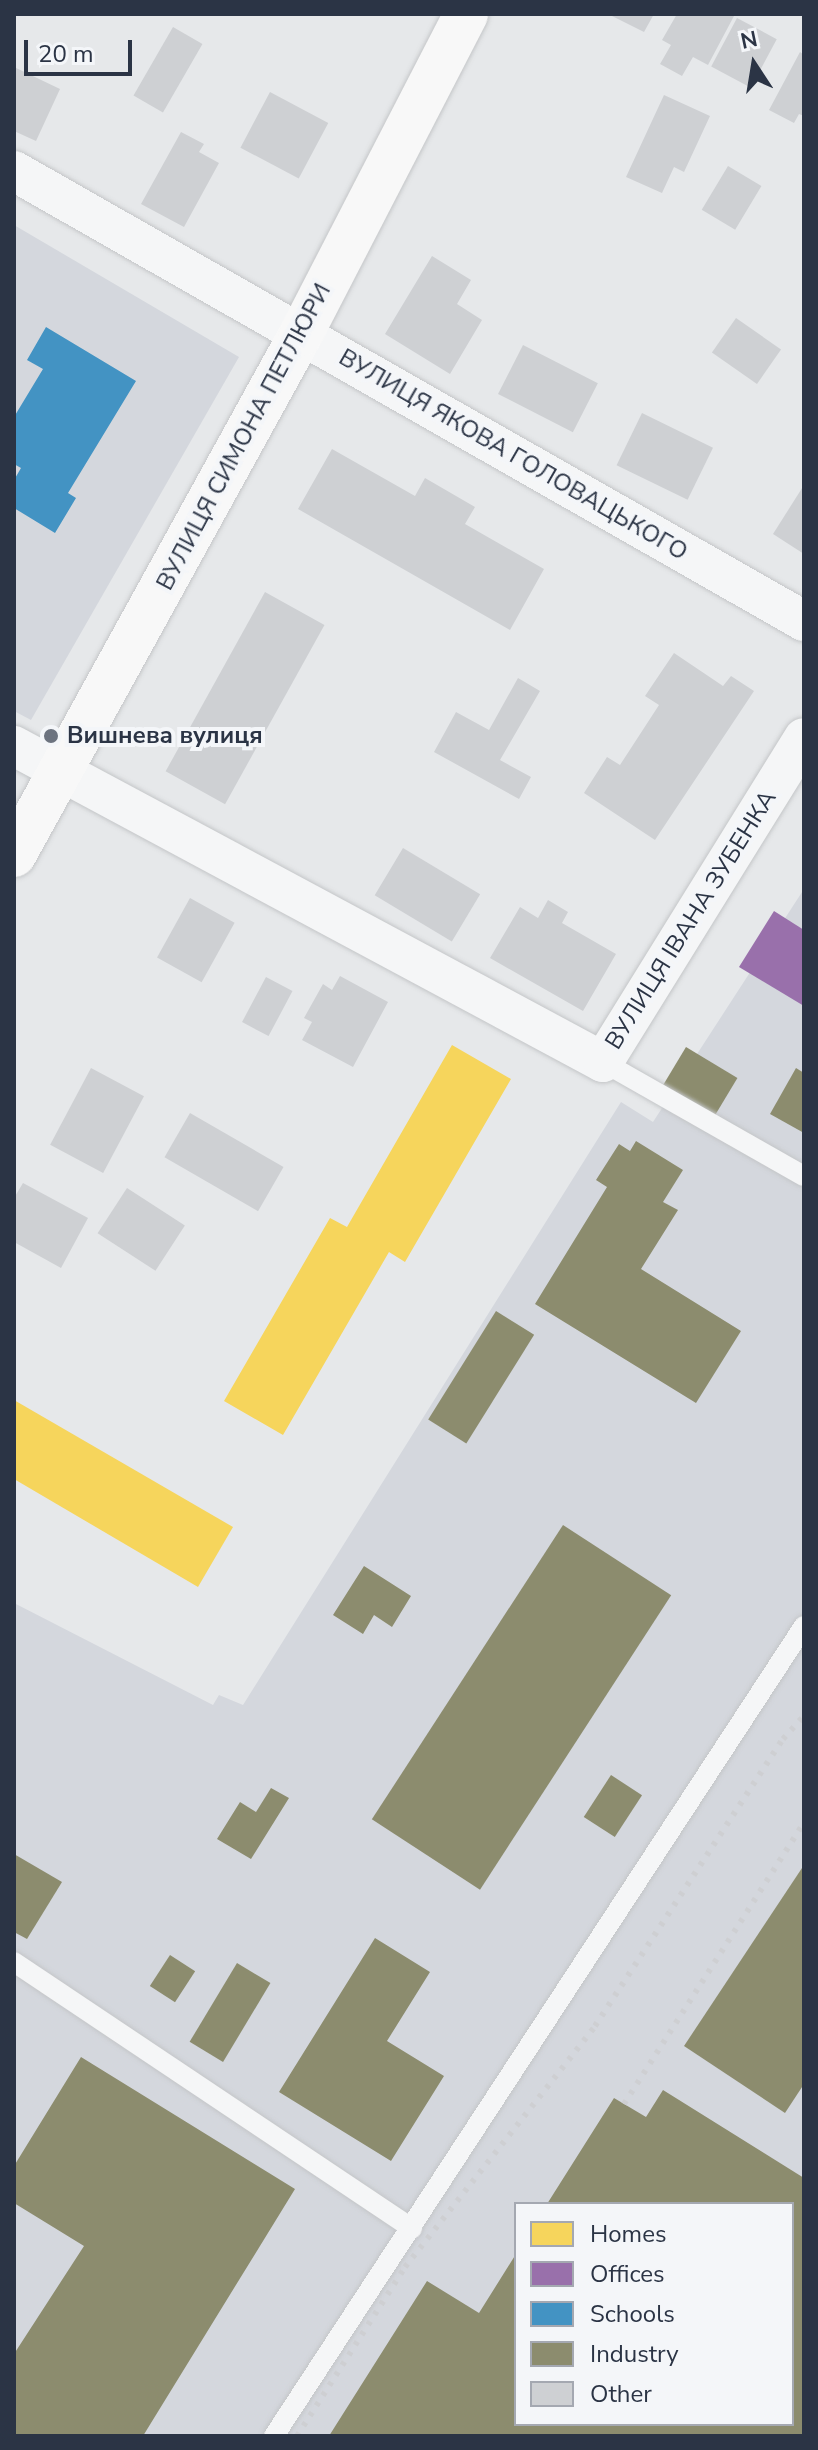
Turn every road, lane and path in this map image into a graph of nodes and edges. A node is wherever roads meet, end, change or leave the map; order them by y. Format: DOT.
graph roads {
  1 [pos="466,14"];
  2 [pos="14,171"];
  3 [pos="301,334"];
  4 [pos="804,621"];
  5 [pos="804,738"];
  6 [pos="14,746"];
  7 [pos="62,772"];
  8 [pos="14,855"];
  9 [pos="603,1062"];
  10 [pos="804,1176"];
  11 [pos="804,1626"];
  12 [pos="14,1962"];
  13 [pos="412,2228"];
  14 [pos="274,2436"];
  1 -- 3 [label="main road, ВУЛИЦЯ СИМОНА ПЕТЛЮРИ"];
  2 -- 3 [label="street, ВУЛИЦЯ ЯКОВА ГОЛОВАЦЬКОГО"];
  3 -- 4 [label="street, ВУЛИЦЯ ЯКОВА ГОЛОВАЦЬКОГО"];
  3 -- 7 [label="main road, ВУЛИЦЯ СИМОНА ПЕТЛЮРИ"];
  5 -- 9 [label="street, ВУЛИЦЯ ІВАНА ЗУБЕНКА"];
  6 -- 7 [label="street"];
  7 -- 8 [label="main road, ВУЛИЦЯ СИМОНА ПЕТЛЮРИ"];
  7 -- 9 [label="street"];
  9 -- 10 [label="lane"];
  11 -- 13 [label="lane"];
  12 -- 13 [label="lane"];
  13 -- 14 [label="lane"];
}
